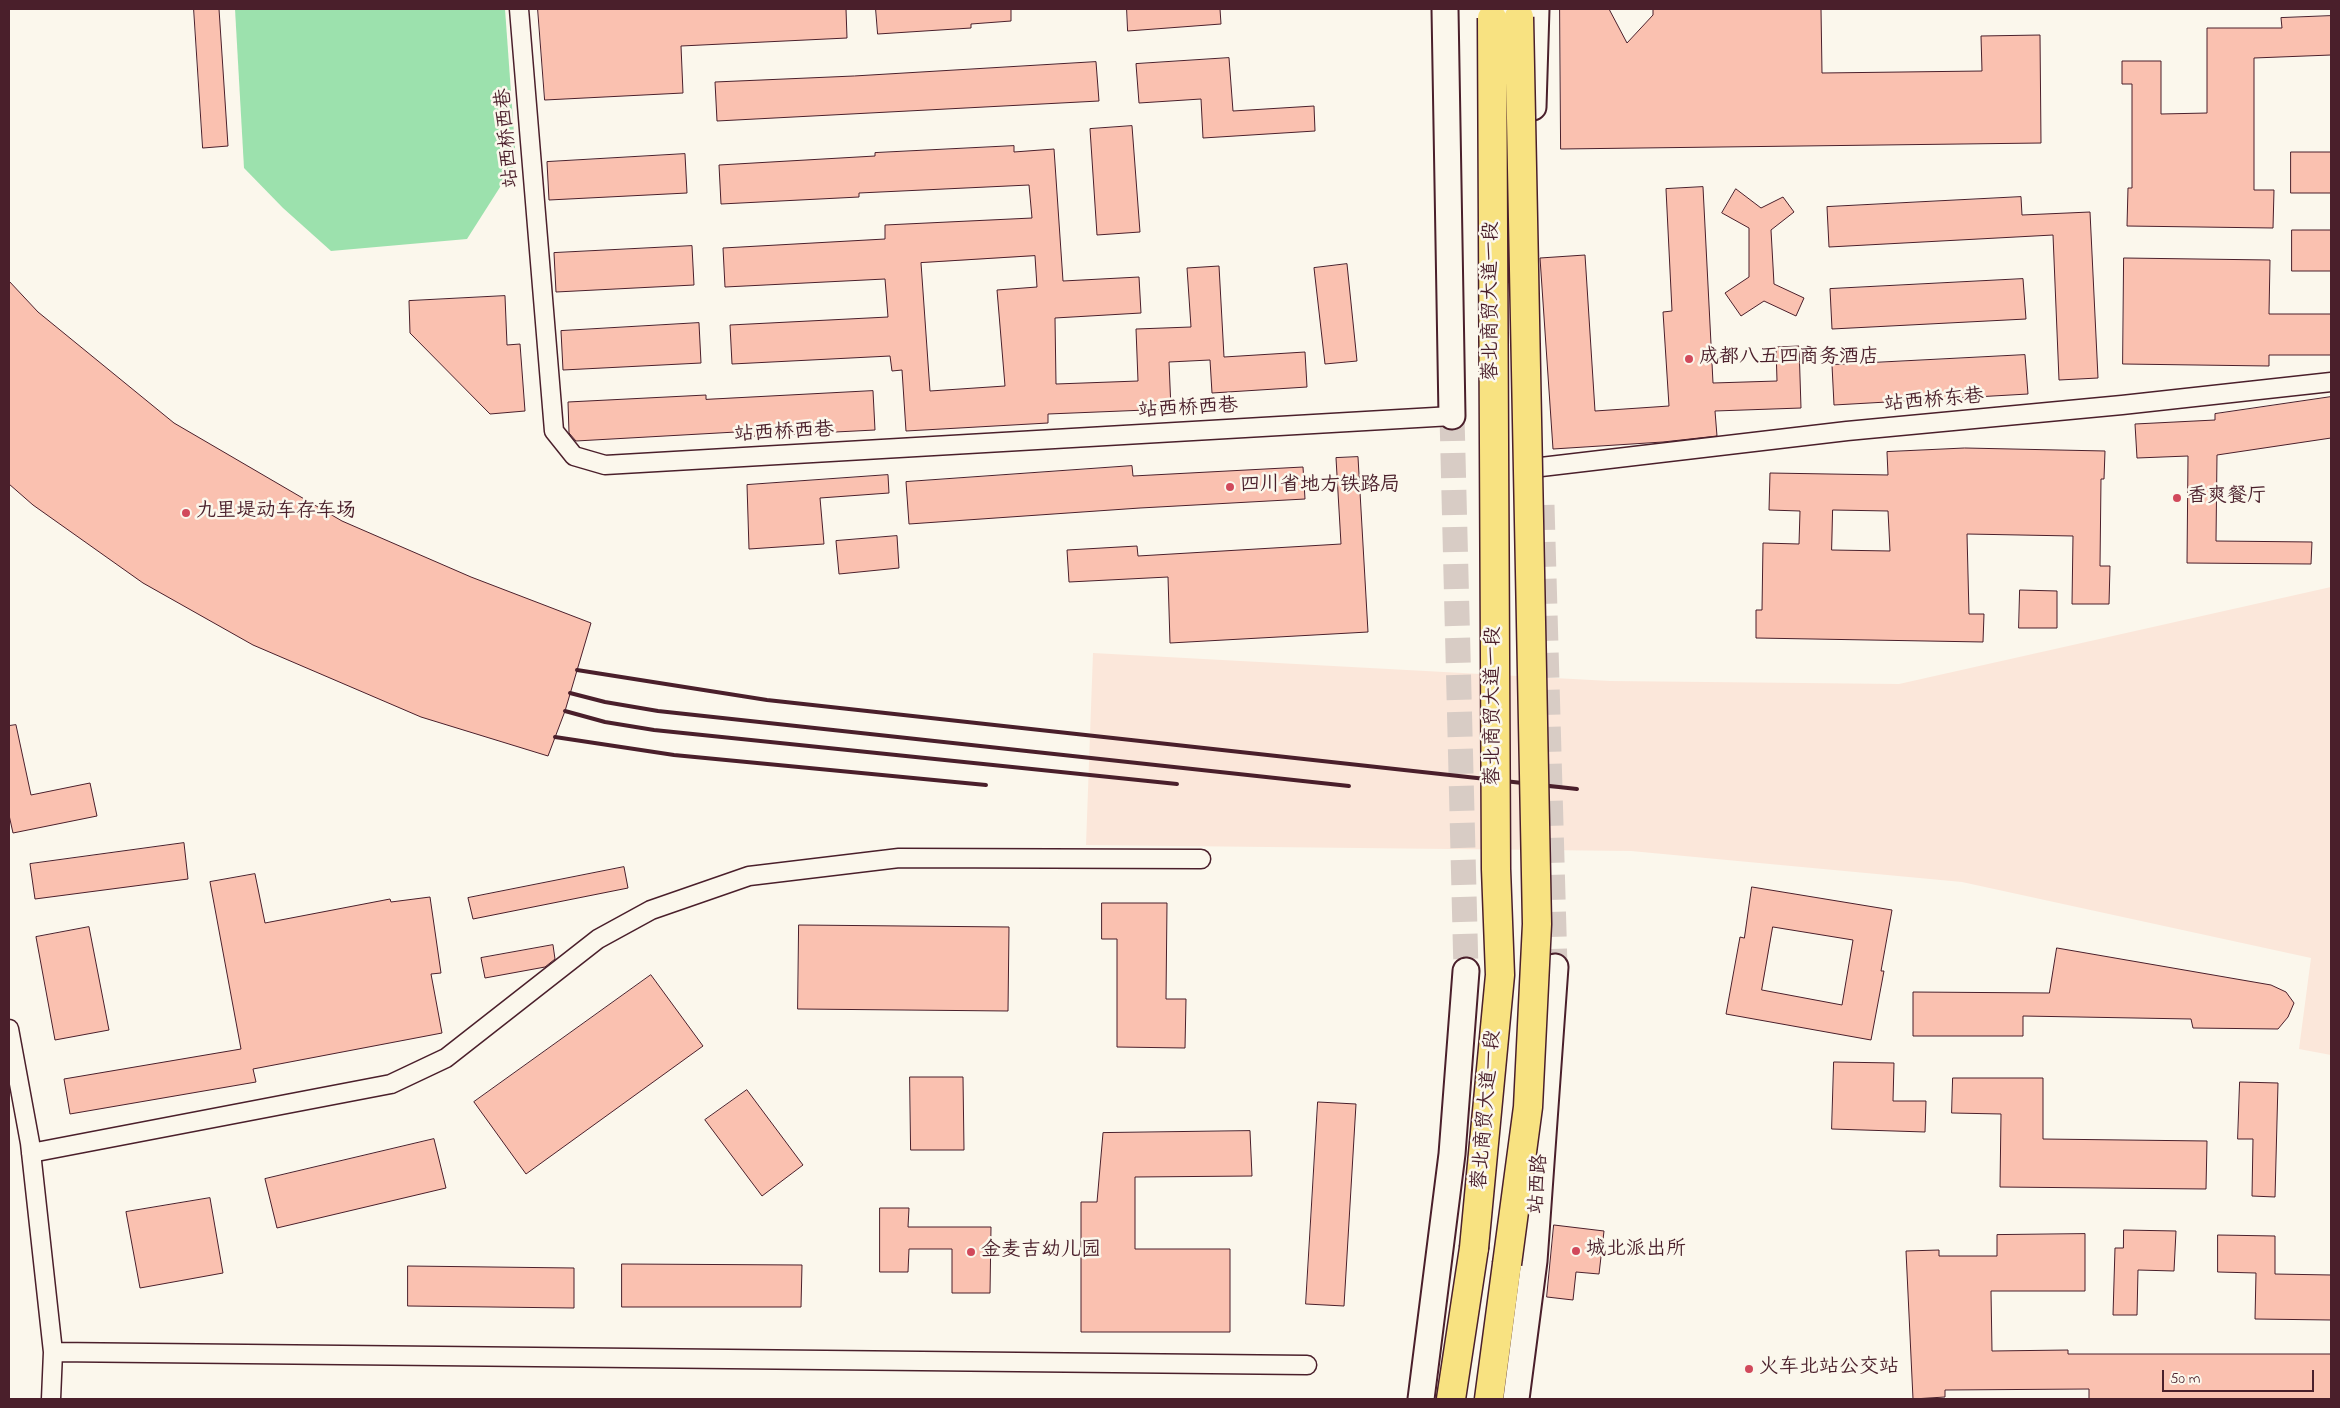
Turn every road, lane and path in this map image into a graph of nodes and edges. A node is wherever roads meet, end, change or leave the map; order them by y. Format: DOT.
graph roads {
  1 [pos="519,9"];
  2 [pos="1446,9"];
  3 [pos="1492,9"];
  4 [pos="1519,9"];
  5 [pos="1536,9"];
  6 [pos="2331,382"];
  7 [pos="1452,416"];
  8 [pos="1541,467"];
  9 [pos="1201,859"];
  10 [pos="1555,967"];
  11 [pos="1466,971"];
  12 [pos="9,1029"];
  13 [pos="31,1153"];
  14 [pos="53,1352"];
  15 [pos="1307,1365"];
  16 [pos="52,1399"];
  17 [pos="1421,1399"];
  18 [pos="1451,1399"];
  19 [pos="1489,1399"];
  20 [pos="1516,1399"];
  1 -- 7 [label="street, 站西桥西巷"];
  2 -- 7 [label="main road, 蓉北商贸大道一段"];
  3 -- 18 [label="highway, 蓉北商贸大道一段, bridge"];
  4 -- 19 [label="highway, 蓉北商贸大道一段, bridge"];
  5 -- 8 [label="main road, 蓉北商贸大道一段"];
  6 -- 8 [label="street, 站西桥东巷"];
  9 -- 13 [label="street"];
  10 -- 20 [label="main road, 站西路"];
  11 -- 17 [label="main road"];
  12 -- 13 [label="street"];
  13 -- 14 [label="street"];
  14 -- 15 [label="street"];
  14 -- 16 [label="street"];
}
